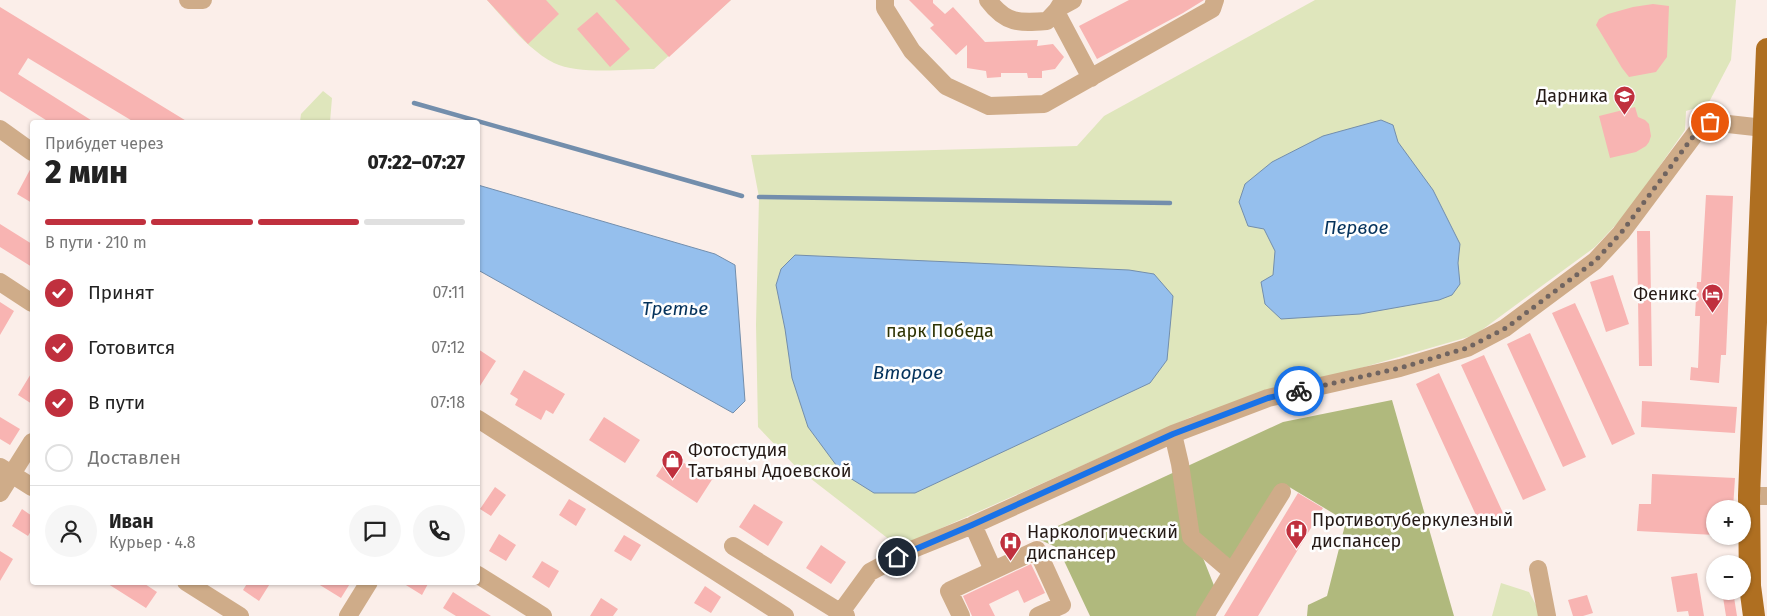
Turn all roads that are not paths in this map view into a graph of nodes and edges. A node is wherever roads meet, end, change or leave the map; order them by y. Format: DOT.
graph roads {
  1 [pos="188,0"];
  2 [pos="203,0"];
  3 [pos="885,0"];
  4 [pos="988,0"];
  5 [pos="1073,0"];
  6 [pos="1213,4"];
  7 [pos="1060,6"];
  8 [pos="1767,49"];
  9 [pos="1091,78"];
  10 [pos="0,128"];
  11 [pos="1764,128"];
  12 [pos="30,150"];
  13 [pos="1764,196"];
  14 [pos="0,282"];
  15 [pos="30,302"];
  16 [pos="480,420"];
  17 [pos="1173,434"];
  18 [pos="30,444"];
  19 [pos="6,471"];
  20 [pos="30,486"];
  21 [pos="1282,492"];
  22 [pos="0,493"];
  23 [pos="1758,496"];
  24 [pos="972,525"];
  25 [pos="733,546"];
  26 [pos="1538,569"];
  27 [pos="993,570"];
  28 [pos="1232,572"];
  29 [pos="480,576"];
  30 [pos="191,585"];
  31 [pos="367,585"];
  32 [pos="842,615"];
  33 [pos="240,616"];
  34 [pos="348,616"];
  35 [pos="543,616"];
  36 [pos="784,616"];
  37 [pos="962,616"];
  38 [pos="1038,616"];
  39 [pos="1205,616"];
  40 [pos="1547,616"];
  41 [pos="1754,616"];
  1 -- 2 [label="street"];
  3 -- 9 [label="street"];
  4 -- 7 [label="street"];
  5 -- 7 [label="street"];
  6 -- 9 [label="street"];
  7 -- 9 [label="street"];
  8 -- 11 [label="main road"];
  10 -- 12 [label="street"];
  11 -- 13 [label="main road"];
  11 -- 17 [label="street"];
  13 -- 23 [label="main road"];
  14 -- 15 [label="street"];
  16 -- 36 [label="street"];
  17 -- 24 [label="street"];
  17 -- 28 [label="street"];
  18 -- 19 [label="street"];
  19 -- 20 [label="street"];
  19 -- 22 [label="street"];
  21 -- 28 [label="street"];
  23 -- 41 [label="main road"];
  24 -- 27 [label="street"];
  24 -- 32 [label="street"];
  25 -- 32 [label="street"];
  26 -- 40 [label="street"];
  27 -- 37 [label="street"];
  27 -- 38 [label="street"];
  28 -- 39 [label="street"];
  29 -- 35 [label="street"];
  30 -- 33 [label="street"];
  31 -- 34 [label="street"];
}
